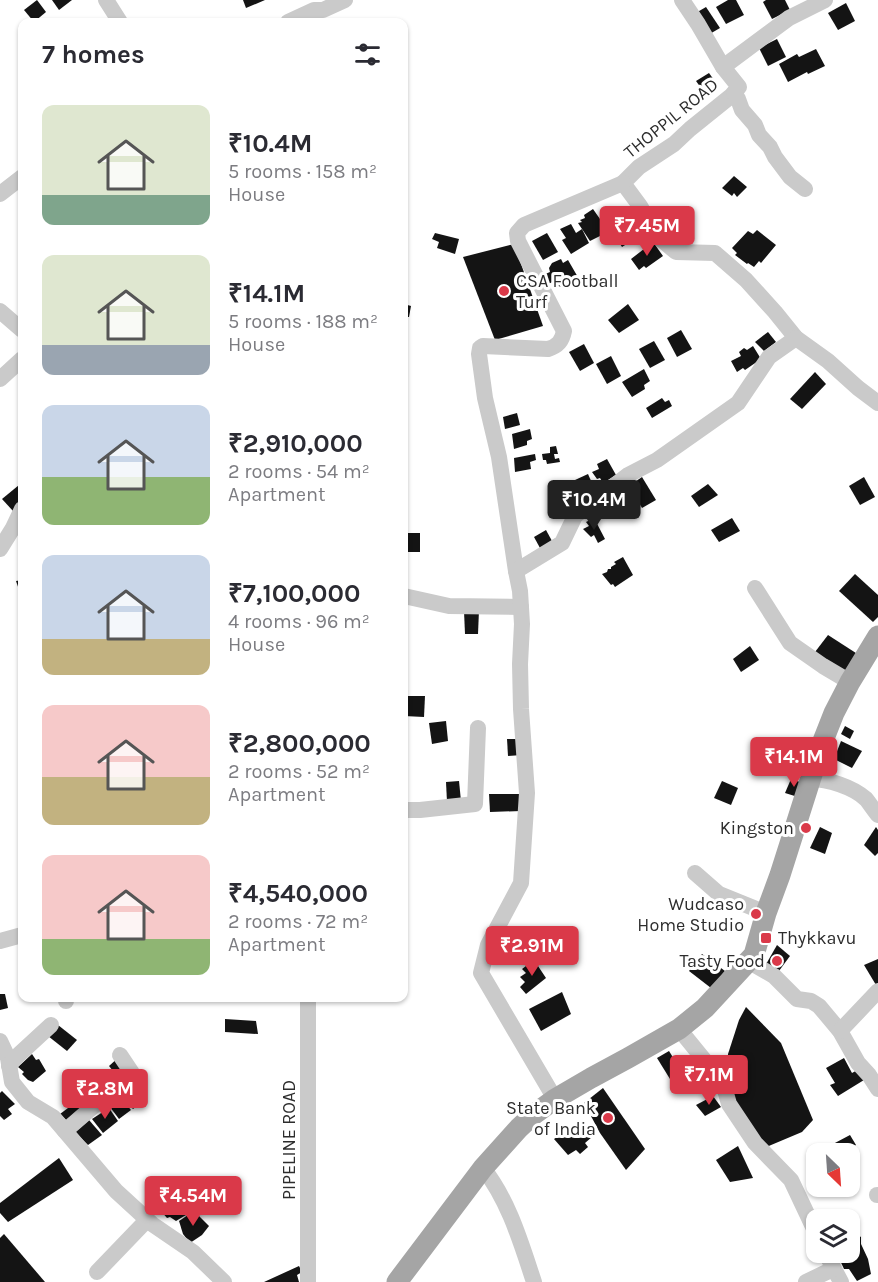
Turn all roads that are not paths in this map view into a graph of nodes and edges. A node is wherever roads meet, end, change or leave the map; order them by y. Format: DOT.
graph roads {
  1 [pos="106,0"];
  2 [pos="345,0"];
  3 [pos="703,0"];
  4 [pos="825,0"];
  5 [pos="685,4"];
  6 [pos="314,11"];
  7 [pos="117,18"];
  8 [pos="297,18"];
  9 [pos="723,67"];
  10 [pos="734,93"];
  11 [pos="18,180"];
  12 [pos="623,183"];
  13 [pos="805,189"];
  14 [pos="0,194"];
  15 [pos="0,311"];
  16 [pos="18,327"];
  17 [pos="796,338"];
  18 [pos="18,363"];
  19 [pos="0,379"];
  20 [pos="878,403"];
  21 [pos="18,515"];
  22 [pos="2,540"];
  23 [pos="516,571"];
  24 [pos="755,588"];
  25 [pos="408,597"];
  26 [pos="521,607"];
  27 [pos="878,636"];
  28 [pos="850,682"];
  29 [pos="478,728"];
  30 [pos="810,779"];
  31 [pos="408,810"];
  32 [pos="878,815"];
  33 [pos="695,873"];
  34 [pos="766,913"];
  35 [pos="18,936"];
  36 [pos="0,941"];
  37 [pos="748,961"];
  38 [pos="878,991"];
  39 [pos="308,1002"];
  40 [pos="51,1026"];
  41 [pos="679,1029"];
  42 [pos="840,1031"];
  43 [pos="0,1041"];
  44 [pos="120,1055"];
  45 [pos="7,1078"];
  46 [pos="878,1089"];
  47 [pos="555,1099"];
  48 [pos="65,1131"];
  49 [pos="483,1168"];
  50 [pos="806,1212"];
  51 [pos="147,1220"];
  52 [pos="97,1272"];
  53 [pos="837,1275"];
  54 [pos="224,1282"];
  55 [pos="308,1282"];
  56 [pos="397,1282"];
  57 [pos="534,1282"];
  58 [pos="806,1282"];
  1 -- 7 [label="street"];
  2 -- 6 [label="street"];
  3 -- 5 [label="street"];
  4 -- 9 [label="street"];
  5 -- 9 [label="street, THOPPIL ROAD"];
  6 -- 8 [label="street"];
  9 -- 10 [label="street, THOPPIL ROAD"];
  10 -- 12 [label="street, THOPPIL ROAD"];
  10 -- 13 [label="street"];
  11 -- 14 [label="street"];
  12 -- 17 [label="street, THOPPIL ROAD"];
  12 -- 23 [label="street"];
  15 -- 16 [label="street"];
  17 -- 20 [label="street, THOPPIL ROAD"];
  17 -- 23 [label="street"];
  18 -- 19 [label="street"];
  21 -- 22 [label="street"];
  23 -- 26 [label="street"];
  24 -- 28 [label="street"];
  25 -- 26 [label="street"];
  26 -- 47 [label="street"];
  27 -- 28 [label="main road"];
  28 -- 30 [label="main road"];
  29 -- 31 [label="street"];
  30 -- 32 [label="street"];
  30 -- 34 [label="main road"];
  33 -- 34 [label="street"];
  34 -- 37 [label="main road"];
  35 -- 36 [label="street"];
  37 -- 41 [label="main road"];
  37 -- 42 [label="street"];
  38 -- 42 [label="street"];
  39 -- 55 [label="street, PIPELINE ROAD"];
  40 -- 45 [label="street"];
  41 -- 47 [label="main road"];
  41 -- 50 [label="street"];
  42 -- 46 [label="street"];
  43 -- 45 [label="street"];
  44 -- 48 [label="street"];
  45 -- 48 [label="street"];
  47 -- 49 [label="main road"];
  48 -- 51 [label="street"];
  49 -- 56 [label="main road"];
  49 -- 57 [label="street"];
  51 -- 52 [label="street"];
  51 -- 54 [label="street"];
  53 -- 58 [label="street"];
}
